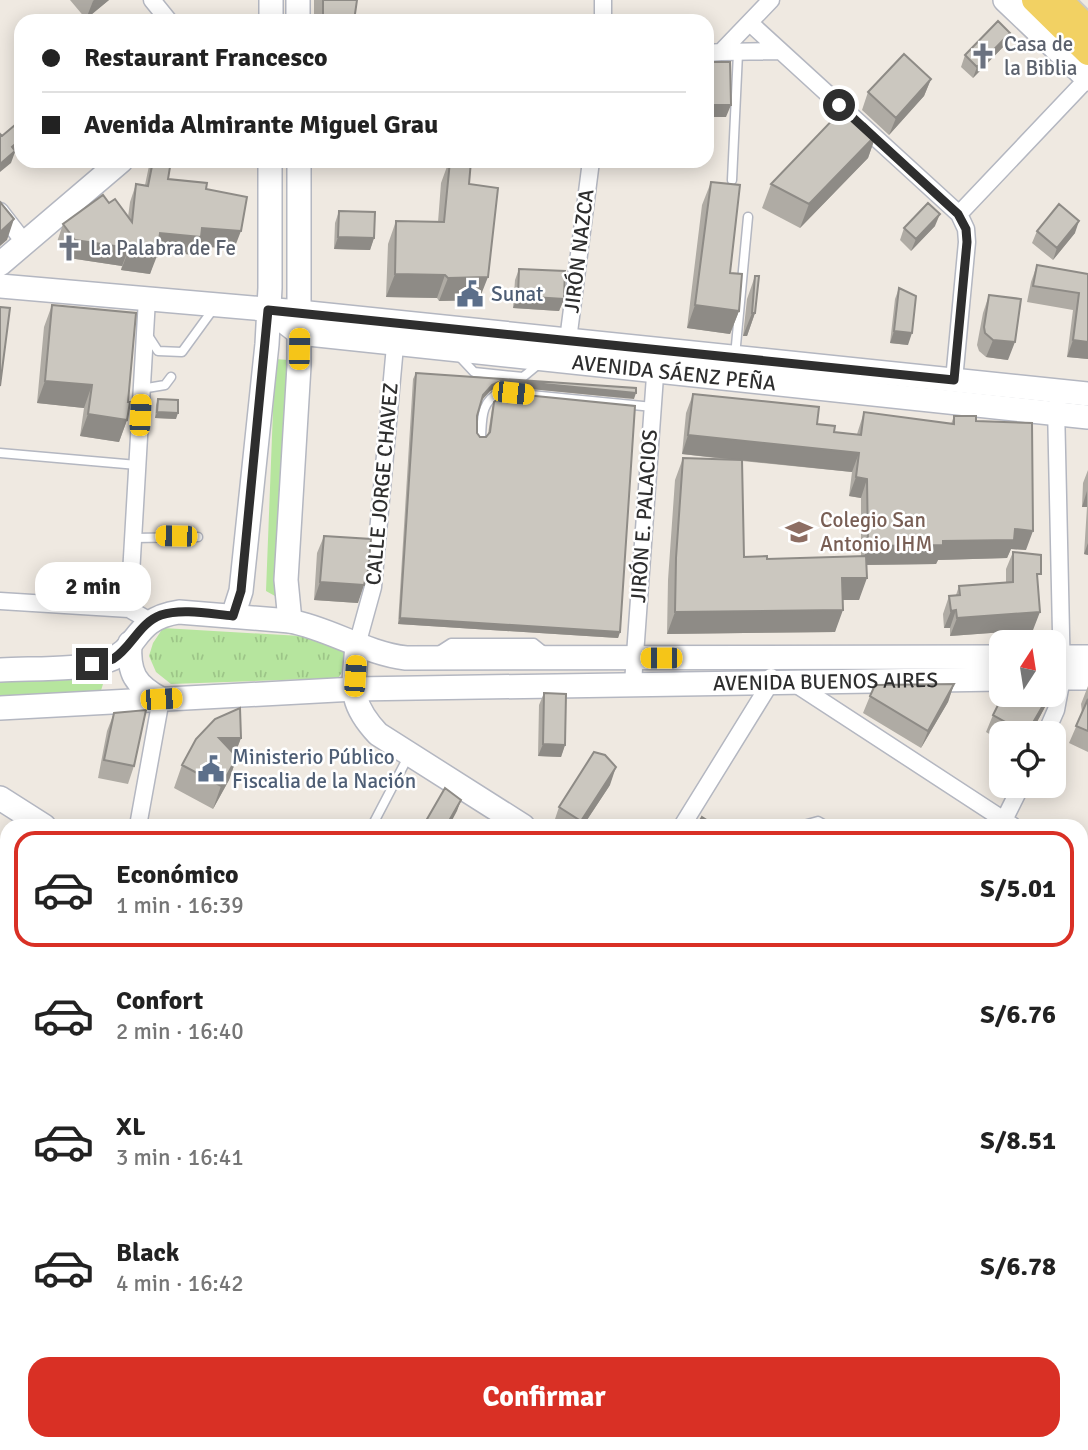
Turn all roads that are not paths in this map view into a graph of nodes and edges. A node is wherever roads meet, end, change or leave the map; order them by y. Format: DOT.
graph roads {
  1 [pos="152,0"];
  2 [pos="771,0"];
  3 [pos="1005,0"];
  4 [pos="1034,0"];
  5 [pos="1060,0"];
  6 [pos="163,14"];
  7 [pos="750,23"];
  8 [pos="1088,27"];
  9 [pos="779,51"];
  10 [pos="722,53"];
  11 [pos="1088,53"];
  12 [pos="1088,79"];
  13 [pos="113,168"];
  14 [pos="270,168"];
  15 [pos="299,168"];
  16 [pos="590,168"];
  17 [pos="732,180"];
  18 [pos="0,211"];
  19 [pos="958,214"];
  20 [pos="748,216"];
  21 [pos="24,242"];
  22 [pos="0,264"];
  23 [pos="0,286"];
  24 [pos="147,299"];
  25 [pos="216,306"];
  26 [pos="268,310"];
  27 [pos="299,323"];
  28 [pos="145,332"];
  29 [pos="396,333"];
  30 [pos="568,340"];
  31 [pos="734,357"];
  32 [pos="657,360"];
  33 [pos="171,377"];
  34 [pos="954,380"];
  35 [pos="141,389"];
  36 [pos="1088,394"];
  37 [pos="1056,402"];
  38 [pos="653,407"];
  39 [pos="1088,417"];
  40 [pos="481,437"];
  41 [pos="0,453"];
  42 [pos="137,465"];
  43 [pos="133,537"];
  44 [pos="198,537"];
  45 [pos="0,601"];
  46 [pos="129,609"];
  47 [pos="233,616"];
  48 [pos="150,621"];
  49 [pos="290,621"];
  50 [pos="1057,630"];
  51 [pos="130,643"];
  52 [pos="358,645"];
  53 [pos="781,657"];
  54 [pos="989,657"];
  55 [pos="1088,657"];
  56 [pos="634,658"];
  57 [pos="1066,665"];
  58 [pos="0,670"];
  59 [pos="1066,671"];
  60 [pos="1088,678"];
  61 [pos="989,679"];
  62 [pos="781,681"];
  63 [pos="634,683"];
  64 [pos="355,689"];
  65 [pos="161,699"];
  66 [pos="0,708"];
  67 [pos="410,754"];
  68 [pos="0,798"];
  69 [pos="1016,798"];
  70 [pos="33,819"];
  71 [pos="139,819"];
  72 [pos="376,819"];
  73 [pos="512,819"];
  74 [pos="692,819"];
  75 [pos="998,819"];
  76 [pos="1008,819"];
  1 -- 6 [label="street"];
  2 -- 7 [label="street"];
  3 -- 12 [label="main road"];
  4 -- 11 [label="main road"];
  5 -- 8 [label="main road"];
  7 -- 9 [label="street"];
  7 -- 10 [label="street"];
  9 -- 10 [label="street"];
  9 -- 19 [label="street"];
  10 -- 17 [label="lane"];
  12 -- 19 [label="street"];
  13 -- 21 [label="main road"];
  14 -- 26 [label="main road"];
  15 -- 27 [label="main road"];
  16 -- 30 [label="street, JIRÓN NAZCA"];
  18 -- 21 [label="street"];
  19 -- 34 [label="street"];
  20 -- 31 [label="lane"];
  21 -- 22 [label="main road"];
  23 -- 24 [label="main road"];
  24 -- 25 [label="main road"];
  24 -- 28 [label="street"];
  25 -- 26 [label="main road"];
  25 -- 28 [label="lane"];
  26 -- 27 [label="main road"];
  26 -- 47 [label="main road"];
  27 -- 29 [label="main road, AVENIDA SÁENZ PEÑA"];
  27 -- 49 [label="main road"];
  28 -- 35 [label="street"];
  29 -- 30 [label="main road, AVENIDA SÁENZ PEÑA"];
  29 -- 32 [label="main road, AVENIDA SÁENZ PEÑA"];
  29 -- 52 [label="street, CALLE JORGE CHAVEZ"];
  30 -- 32 [label="main road, AVENIDA SÁENZ PEÑA"];
  31 -- 32 [label="main road, AVENIDA SÁENZ PEÑA"];
  31 -- 34 [label="main road, AVENIDA SÁENZ PEÑA"];
  32 -- 37 [label="main road, AVENIDA SÁENZ PEÑA"];
  32 -- 38 [label="street, JIRÓN E. PALACIOS"];
  33 -- 35 [label="lane"];
  34 -- 37 [label="main road, AVENIDA SÁENZ PEÑA"];
  35 -- 42 [label="street"];
  36 -- 37 [label="main road, AVENIDA SÁENZ PEÑA"];
  37 -- 39 [label="main road, AVENIDA SÁENZ PEÑA"];
  37 -- 50 [label="street"];
  38 -- 40 [label="lane"];
  38 -- 56 [label="street, JIRÓN E. PALACIOS"];
  41 -- 42 [label="lane"];
  42 -- 43 [label="street"];
  43 -- 44 [label="lane"];
  43 -- 46 [label="street"];
  45 -- 46 [label="street"];
  46 -- 48 [label="street"];
  47 -- 48 [label="main road, AVENIDA BUENOS AIRES"];
  47 -- 49 [label="main road, AVENIDA BUENOS AIRES"];
  48 -- 51 [label="main road"];
  49 -- 52 [label="main road, AVENIDA BUENOS AIRES"];
  51 -- 58 [label="main road"];
  51 -- 65 [label="main road"];
  52 -- 56 [label="main road, AVENIDA BUENOS AIRES"];
  52 -- 64 [label="main road"];
  53 -- 54 [label="main road, AVENIDA BUENOS AIRES"];
  53 -- 56 [label="main road, AVENIDA BUENOS AIRES"];
  53 -- 62 [label="street"];
  55 -- 57 [label="main road"];
  56 -- 63 [label="street, JIRÓN E. PALACIOS"];
  59 -- 60 [label="main road"];
  61 -- 62 [label="main road, AVENIDA BUENOS AIRES"];
  62 -- 63 [label="main road, AVENIDA BUENOS AIRES"];
  62 -- 74 [label="street"];
  62 -- 75 [label="street"];
  63 -- 64 [label="main road, AVENIDA BUENOS AIRES"];
  64 -- 65 [label="main road, AVENIDA BUENOS AIRES"];
  64 -- 67 [label="main road"];
  65 -- 66 [label="main road, AVENIDA BUENOS AIRES"];
  65 -- 71 [label="street"];
  67 -- 72 [label="lane"];
  67 -- 73 [label="main road"];
  68 -- 70 [label="main road"];
  69 -- 76 [label="street"];
}
